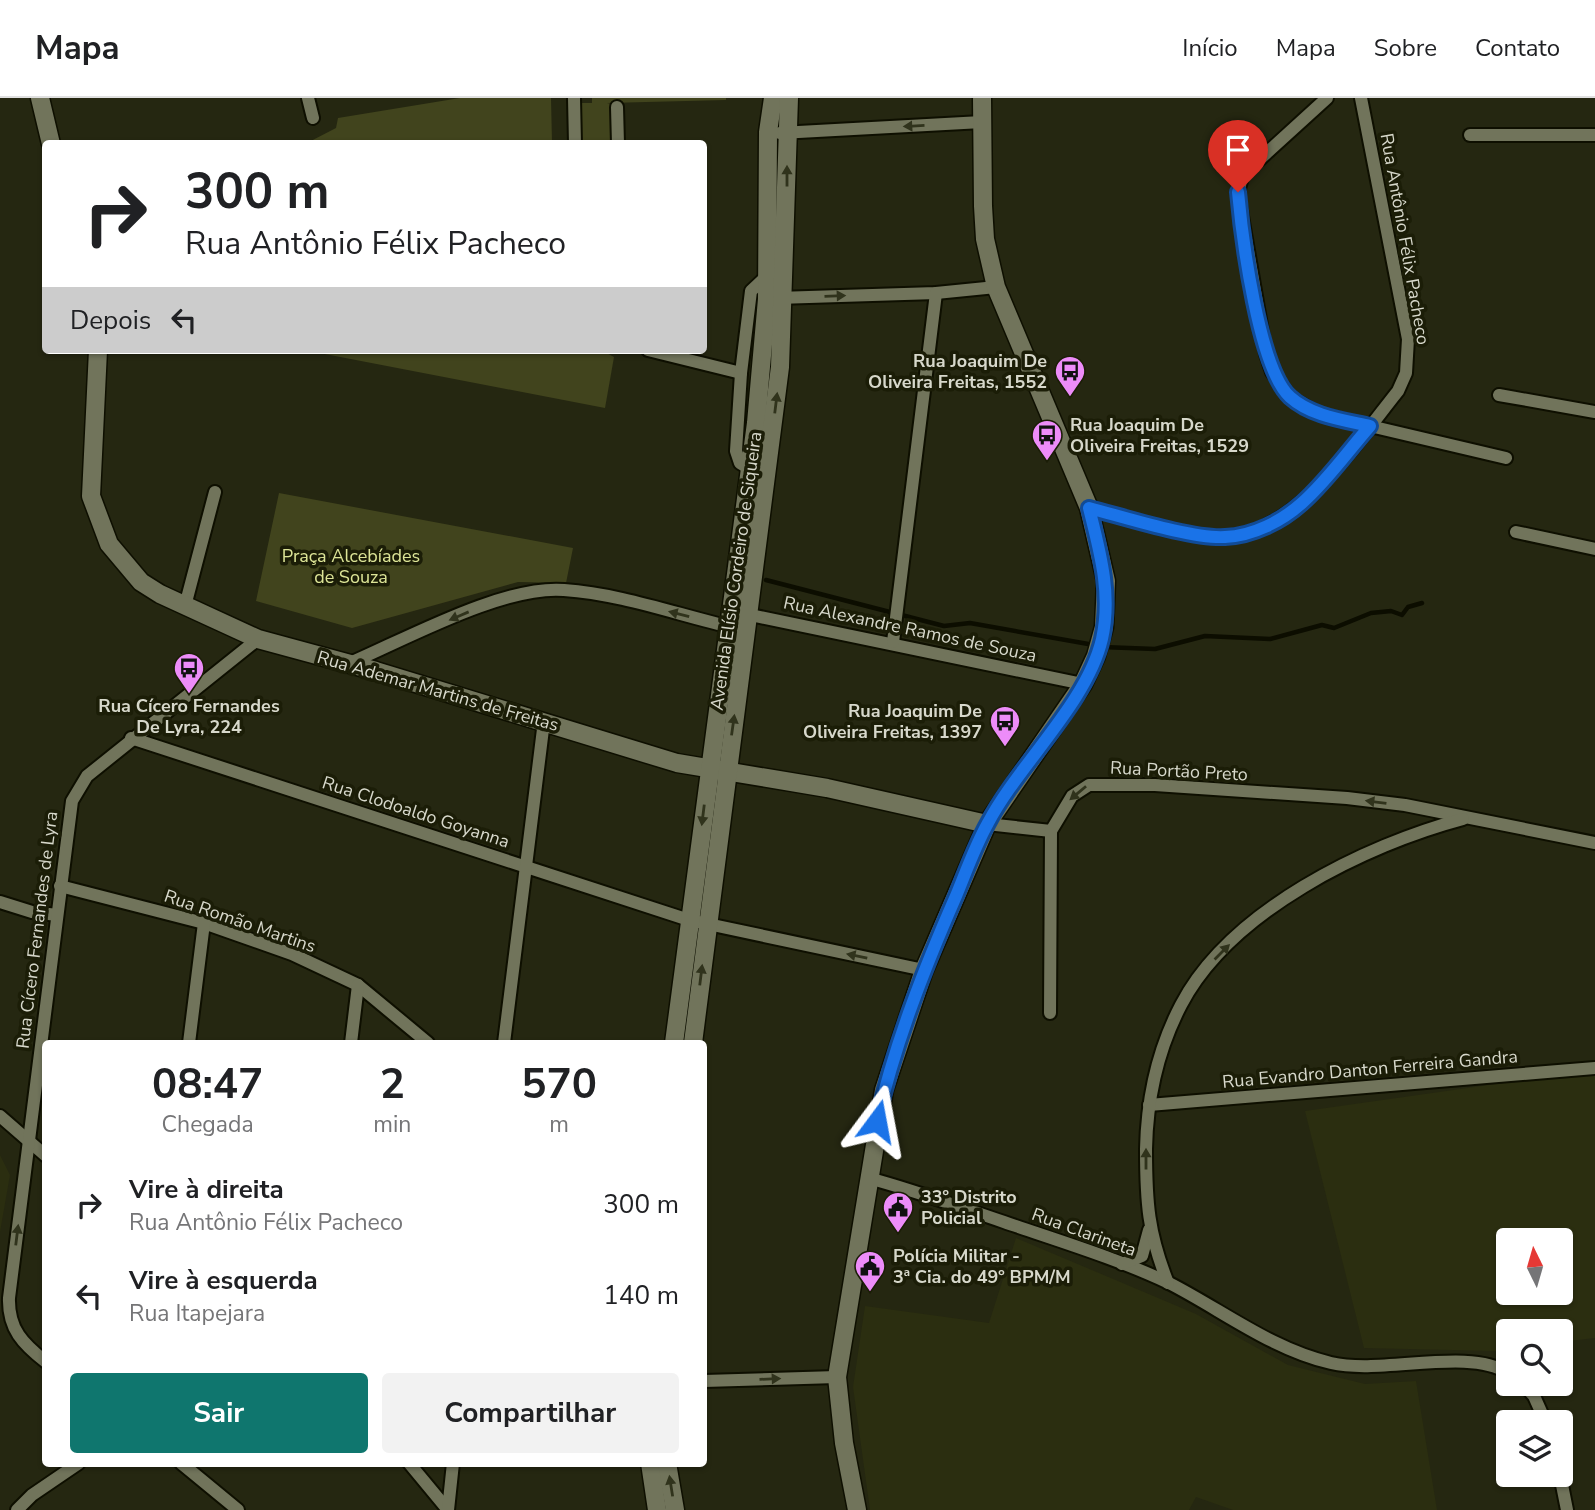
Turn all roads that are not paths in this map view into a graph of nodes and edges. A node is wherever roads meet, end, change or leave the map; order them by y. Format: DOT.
graph roads {
  1 [pos="40,98"];
  2 [pos="308,98"];
  3 [pos="574,98"];
  4 [pos="773,98"];
  5 [pos="789,98"];
  6 [pos="982,98"];
  7 [pos="1327,98"];
  8 [pos="1361,98"];
  9 [pos="617,107"];
  10 [pos="313,118"];
  11 [pos="982,122"];
  12 [pos="777,132"];
  13 [pos="1470,135"];
  14 [pos="1595,135"];
  15 [pos="50,140"];
  16 [pos="575,140"];
  17 [pos="618,140"];
  18 [pos="767,276"];
  19 [pos="996,287"];
  20 [pos="936,293"];
  21 [pos="774,298"];
  22 [pos="98,354"];
  23 [pos="664,354"];
  24 [pos="741,373"];
  25 [pos="1499,395"];
  26 [pos="1595,412"];
  27 [pos="1370,426"];
  28 [pos="1506,458"];
  29 [pos="750,469"];
  30 [pos="215,492"];
  31 [pos="1089,508"];
  32 [pos="1516,531"];
  33 [pos="1595,549"];
  34 [pos="185,606"];
  35 [pos="738,620"];
  36 [pos="894,636"];
  37 [pos="258,639"];
  38 [pos="384,648"];
  39 [pos="349,663"];
  40 [pos="376,671"];
  41 [pos="1086,678"];
  42 [pos="544,721"];
  43 [pos="131,738"];
  44 [pos="718,771"];
  45 [pos="1405,805"];
  46 [pos="1467,818"];
  47 [pos="987,824"];
  48 [pos="1051,831"];
  49 [pos="1415,832"];
  50 [pos="1595,843"];
  51 [pos="526,866"];
  52 [pos="60,886"];
  53 [pos="0,902"];
  54 [pos="57,915"];
  55 [pos="689,920"];
  56 [pos="204,923"];
  57 [pos="708,924"];
  58 [pos="924,970"];
  59 [pos="358,985"];
  60 [pos="1050,1013"];
  61 [pos="190,1040"];
  62 [pos="351,1040"];
  63 [pos="424,1040"];
  64 [pos="504,1040"];
  65 [pos="674,1040"];
  66 [pos="693,1040"];
  67 [pos="1595,1069"];
  68 [pos="1149,1105"];
  69 [pos="0,1115"];
  70 [pos="28,1142"];
  71 [pos="42,1153"];
  72 [pos="868,1178"];
  73 [pos="1149,1227"];
  74 [pos="1122,1264"];
  75 [pos="1168,1283"];
  76 [pos="42,1358"];
  77 [pos="1496,1366"];
  78 [pos="837,1377"];
  79 [pos="707,1381"];
  80 [pos="73,1467"];
  81 [pos="186,1467"];
  82 [pos="412,1467"];
  83 [pos="452,1467"];
  84 [pos="651,1467"];
  85 [pos="668,1467"];
  86 [pos="1562,1487"];
  87 [pos="17,1510"];
  88 [pos="239,1510"];
  89 [pos="447,1510"];
  90 [pos="657,1510"];
  91 [pos="675,1510"];
  92 [pos="857,1510"];
  93 [pos="1567,1510"];
  1 -- 15 [label="street"];
  2 -- 10 [label="street"];
  3 -- 16 [label="street"];
  4 -- 12 [label="street, Avenida Elísio Cordeiro de Siqueira"];
  5 -- 12 [label="street, Avenida Elísio Cordeiro de Siqueira"];
  6 -- 11 [label="street"];
  7 -- 27 [label="street"];
  8 -- 27 [label="street, Rua Antônio Félix Pacheco"];
  9 -- 17 [label="street"];
  11 -- 12 [label="street, one-way"];
  11 -- 19 [label="street"];
  12 -- 18 [label="street, Avenida Elísio Cordeiro de Siqueira"];
  21 -- 12 [label="street, Avenida Elísio Cordeiro de Siqueira, one-way"];
  13 -- 14 [label="street"];
  18 -- 21 [label="street, Avenida Elísio Cordeiro de Siqueira"];
  18 -- 24 [label="street"];
  19 -- 20 [label="street"];
  19 -- 31 [label="street"];
  21 -- 20 [label="street, one-way"];
  20 -- 36 [label="street"];
  21 -- 29 [label="street, Avenida Elísio Cordeiro de Siqueira"];
  35 -- 21 [label="street, Avenida Elísio Cordeiro de Siqueira, one-way"];
  22 -- 34 [label="street, Rua Ademar Martins de Freitas"];
  23 -- 24 [label="street"];
  24 -- 29 [label="street"];
  25 -- 26 [label="street"];
  27 -- 28 [label="street"];
  27 -- 31 [label="street, Rua Antônio Félix Pacheco"];
  29 -- 35 [label="street, Avenida Elísio Cordeiro de Siqueira"];
  30 -- 34 [label="street"];
  31 -- 41 [label="street"];
  32 -- 33 [label="street"];
  34 -- 37 [label="street, Rua Ademar Martins de Freitas"];
  35 -- 36 [label="street, Rua Alexandre Ramos de Souza"];
  35 -- 38 [label="street, Rua Alexandre Ramos de Souza, one-way"];
  35 -- 44 [label="street, Avenida Elísio Cordeiro de Siqueira"];
  36 -- 41 [label="street, Rua Alexandre Ramos de Souza"];
  37 -- 39 [label="street, Rua Ademar Martins de Freitas"];
  37 -- 43 [label="street, Rua Cícero Fernandes de Lyra"];
  38 -- 39 [label="street, Rua Alexandre Ramos de Souza"];
  38 -- 40 [label="street"];
  39 -- 40 [label="street, Rua Ademar Martins de Freitas"];
  40 -- 42 [label="street, Rua Ademar Martins de Freitas"];
  41 -- 47 [label="street"];
  42 -- 44 [label="street, Rua Ademar Martins de Freitas"];
  42 -- 51 [label="street"];
  43 -- 51 [label="street, Rua Clodoaldo Goyanna"];
  43 -- 52 [label="street, Rua Cícero Fernandes de Lyra"];
  44 -- 47 [label="street, Rua Ademar Martins de Freitas"];
  44 -- 55 [label="street, Avenida Elísio Cordeiro de Siqueira, one-way"];
  44 -- 57 [label="street, Avenida Elísio Cordeiro de Siqueira"];
  45 -- 46 [label="street, Rua Portão Preto"];
  45 -- 48 [label="street, Rua Portão Preto, one-way"];
  45 -- 49 [label="street"];
  46 -- 49 [label="street"];
  46 -- 50 [label="street, Rua Portão Preto"];
  47 -- 48 [label="street"];
  47 -- 58 [label="street"];
  48 -- 60 [label="street"];
  68 -- 49 [label="street, one-way"];
  51 -- 55 [label="street, Rua Clodoaldo Goyanna"];
  51 -- 64 [label="street"];
  52 -- 54 [label="street, Rua Cícero Fernandes de Lyra"];
  52 -- 56 [label="street, Rua Romão Martins"];
  53 -- 54 [label="street"];
  54 -- 70 [label="street, Rua Cícero Fernandes de Lyra"];
  55 -- 57 [label="street, Rua Clodoaldo Goyanna"];
  55 -- 65 [label="street, Avenida Elísio Cordeiro de Siqueira"];
  56 -- 59 [label="street, Rua Romão Martins"];
  56 -- 61 [label="street"];
  58 -- 57 [label="street, Rua Clodoaldo Goyanna, one-way"];
  66 -- 57 [label="street, Avenida Elísio Cordeiro de Siqueira, one-way"];
  58 -- 72 [label="street"];
  59 -- 62 [label="street"];
  59 -- 63 [label="street, Rua Romão Martins"];
  67 -- 68 [label="street, Rua Evandro Danton Ferreira Gandra"];
  73 -- 68 [label="street, one-way"];
  69 -- 70 [label="street"];
  70 -- 71 [label="street"];
  76 -- 70 [label="street, Rua Cícero Fernandes de Lyra, one-way"];
  72 -- 74 [label="street, Rua Clarineta"];
  72 -- 78 [label="street"];
  73 -- 74 [label="street"];
  73 -- 75 [label="street"];
  74 -- 75 [label="street, Rua Clarineta"];
  75 -- 77 [label="street, Rua Clarineta"];
  79 -- 78 [label="street, one-way"];
  78 -- 92 [label="street"];
  80 -- 87 [label="street"];
  81 -- 88 [label="street"];
  82 -- 89 [label="street"];
  83 -- 89 [label="street"];
  84 -- 90 [label="street"];
  91 -- 85 [label="street, one-way"];
  86 -- 93 [label="street"];
}
